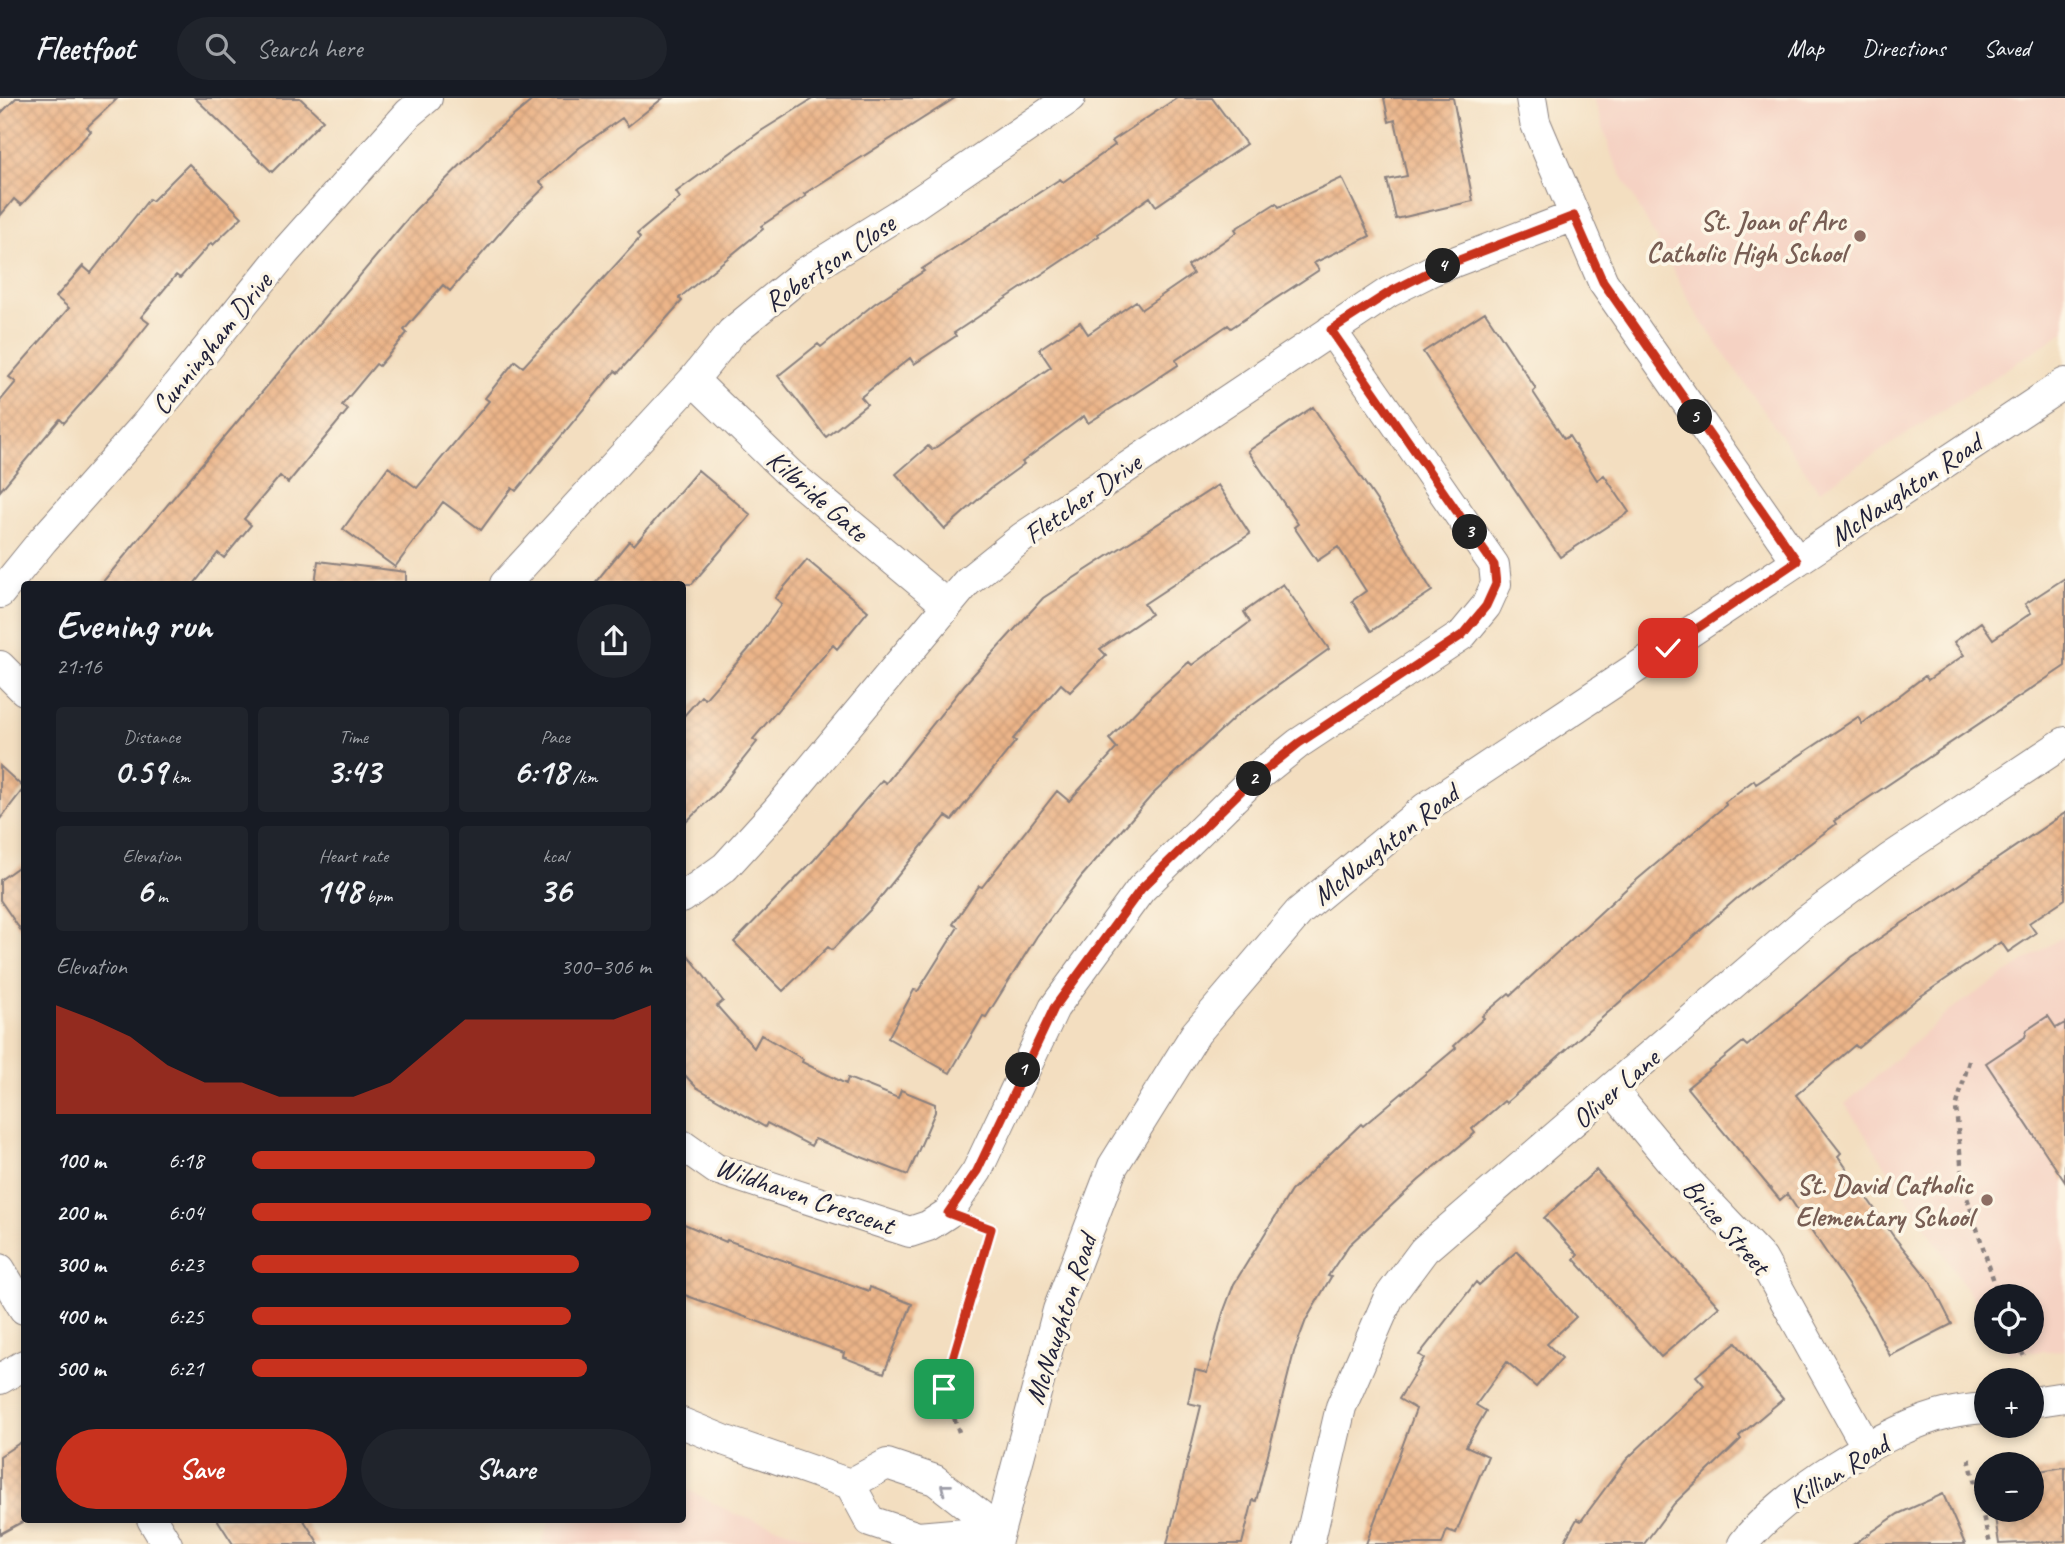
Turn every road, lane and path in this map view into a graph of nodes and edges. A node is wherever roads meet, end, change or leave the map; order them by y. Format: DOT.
graph roads {
  1 [pos="1070,98"];
  2 [pos="1531,98"];
  3 [pos="410,103"];
  4 [pos="1574,216"];
  5 [pos="1331,330"];
  6 [pos="693,380"];
  7 [pos="2065,383"];
  8 [pos="1797,561"];
  9 [pos="508,581"];
  10 [pos="0,593"];
  11 [pos="947,605"];
  12 [pos="0,666"];
  13 [pos="21,687"];
  14 [pos="2065,742"];
  15 [pos="686,895"];
  16 [pos="1969,1061"];
  17 [pos="1613,1090"];
  18 [pos="686,1148"];
  19 [pos="948,1213"];
  20 [pos="0,1269"];
  21 [pos="1996,1284"];
  22 [pos="21,1304"];
  23 [pos="2023,1354"];
  24 [pos="2024,1357"];
  25 [pos="21,1367"];
  26 [pos="0,1380"];
  27 [pos="2065,1397"];
  28 [pos="2044,1400"];
  29 [pos="1974,1410"];
  30 [pos="686,1425"];
  31 [pos="959,1432"];
  32 [pos="1866,1446"];
  33 [pos="1969,1459"];
  34 [pos="850,1484"];
  35 [pos="154,1523"];
  36 [pos="997,1537"];
  37 [pos="167,1544"];
  38 [pos="1309,1544"];
  39 [pos="1743,1544"];
  40 [pos="1990,1544"];
  1 -- 6 [label="street, Robertson Close"];
  2 -- 4 [label="street"];
  3 -- 10 [label="street, Cunningham Drive"];
  4 -- 5 [label="street, Fletcher Drive"];
  4 -- 8 [label="street"];
  5 -- 11 [label="street, Fletcher Drive"];
  5 -- 19 [label="street, Wildhaven Crescent"];
  6 -- 9 [label="street, Robertson Close"];
  6 -- 11 [label="street, Kilbride Gate"];
  7 -- 8 [label="street, McNaughton Road"];
  8 -- 36 [label="street, McNaughton Road"];
  11 -- 15 [label="street, Fletcher Drive"];
  12 -- 13 [label="street"];
  14 -- 17 [label="street, Oliver Lane"];
  16 -- 21 [label="path"];
  17 -- 32 [label="street, Brice Street"];
  17 -- 38 [label="street, Oliver Lane"];
  18 -- 19 [label="street, Wildhaven Crescent"];
  19 -- 31 [label="path"];
  20 -- 22 [label="street"];
  23 -- 24 [label="path"];
  25 -- 26 [label="street"];
  27 -- 28 [label="street"];
  29 -- 32 [label="street, Killian Road"];
  30 -- 34 [label="street"];
  32 -- 39 [label="street, Killian Road"];
  33 -- 40 [label="path"];
  34 -- 36 [label="street"];
  36 -- 34 [label="street, one-way"];
  35 -- 37 [label="street"];
}
